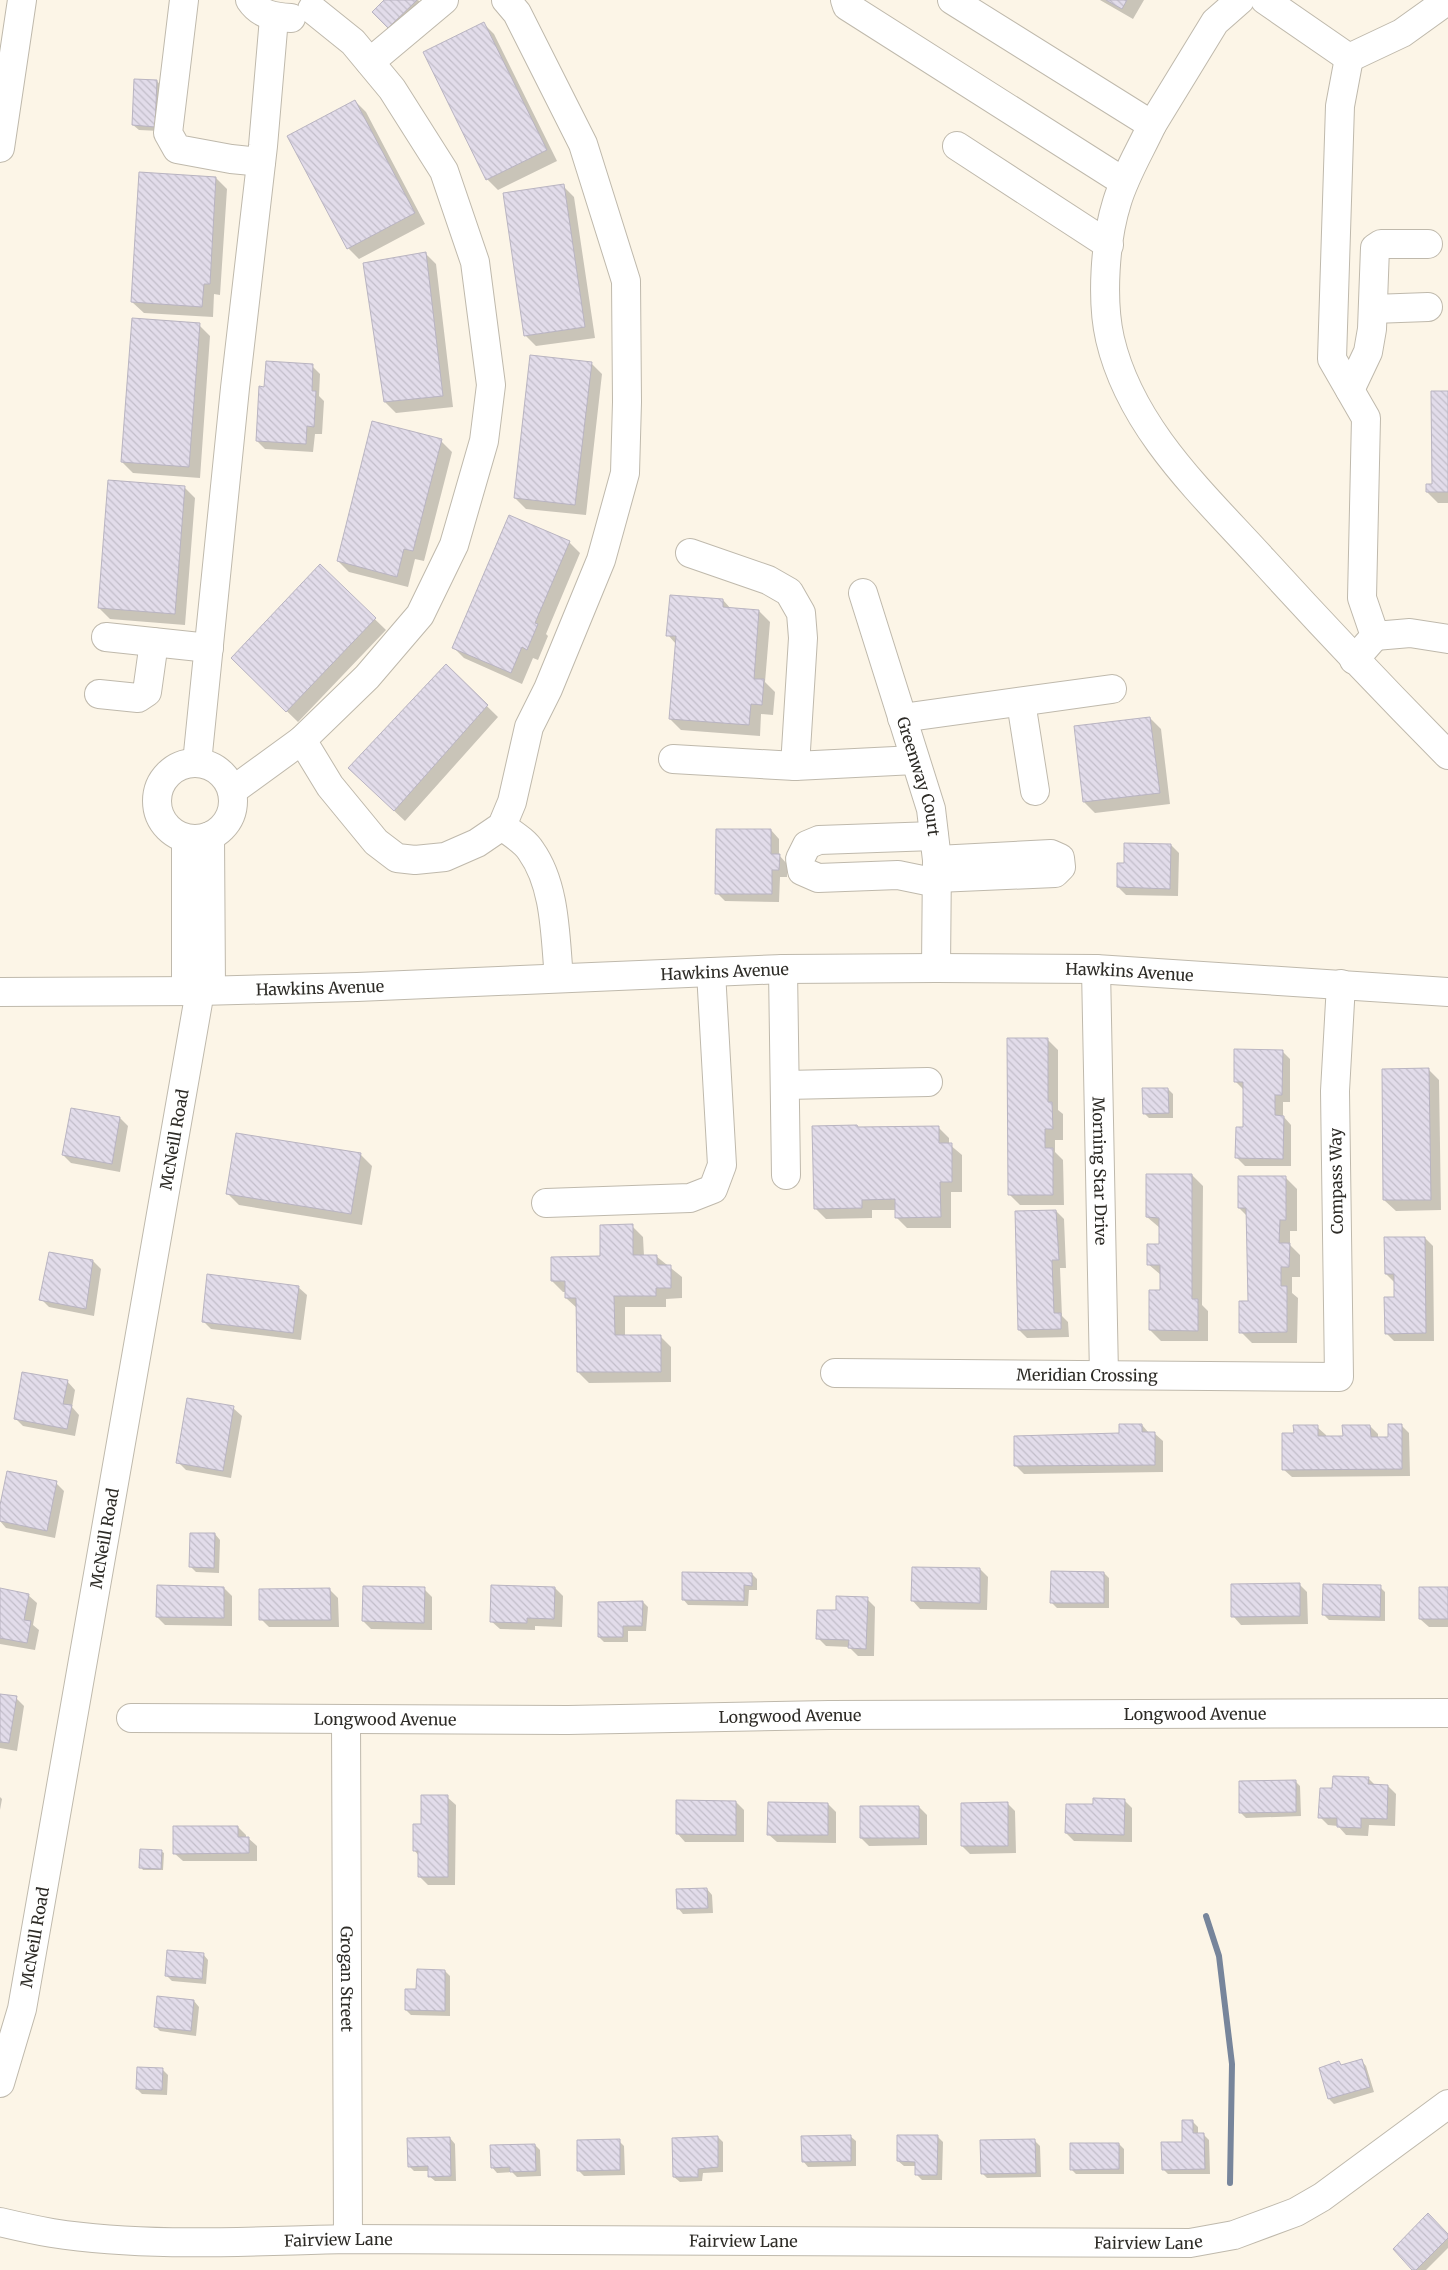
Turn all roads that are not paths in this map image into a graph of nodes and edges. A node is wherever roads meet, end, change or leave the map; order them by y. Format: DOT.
graph roads {
  1 [pos="22,0"];
  2 [pos="184,0"];
  3 [pos="250,0"];
  4 [pos="444,0"];
  5 [pos="506,0"];
  6 [pos="845,0"];
  7 [pos="952,0"];
  8 [pos="1240,0"];
  9 [pos="1265,0"];
  10 [pos="1448,0"];
  11 [pos="315,4"];
  12 [pos="274,18"];
  13 [pos="1349,58"];
  14 [pos="370,62"];
  15 [pos="1152,125"];
  16 [pos="957,146"];
  17 [pos="0,148"];
  18 [pos="262,162"];
  19 [pos="1124,182"];
  20 [pos="1428,244"];
  21 [pos="1109,245"];
  22 [pos="1428,307"];
  23 [pos="1373,308"];
  24 [pos="1350,390"];
  25 [pos="690,553"];
  26 [pos="863,593"];
  27 [pos="1375,636"];
  28 [pos="106,637"];
  29 [pos="1448,639"];
  30 [pos="154,642"];
  31 [pos="209,648"];
  32 [pos="1354,660"];
  33 [pos="1112,689"];
  34 [pos="99,694"];
  35 [pos="1021,702"];
  36 [pos="902,718"];
  37 [pos="302,740"];
  38 [pos="1448,755"];
  39 [pos="673,759"];
  40 [pos="915,760"];
  41 [pos="197,763"];
  42 [pos="795,766"];
  43 [pos="232,791"];
  44 [pos="1035,791"];
  45 [pos="502,826"];
  46 [pos="198,838"];
  47 [pos="936,968"];
  48 [pos="784,969"];
  49 [pos="1096,969"];
  50 [pos="711,972"];
  51 [pos="559,978"];
  52 [pos="1341,984"];
  53 [pos="199,991"];
  54 [pos="0,992"];
  55 [pos="1448,992"];
  56 [pos="928,1082"];
  57 [pos="785,1085"];
  58 [pos="786,1176"];
  59 [pos="546,1203"];
  60 [pos="835,1373"];
  61 [pos="1104,1375"];
  62 [pos="1339,1377"];
  63 [pos="1448,1713"];
  64 [pos="131,1718"];
  65 [pos="346,1719"];
  66 [pos="0,2083"];
  67 [pos="1448,2104"];
  68 [pos="0,2222"];
  69 [pos="348,2239"];
  1 -- 17 [label="main road"];
  2 -- 18 [label="main road"];
  3 -- 12 [label="main road"];
  4 -- 14 [label="main road"];
  5 -- 45 [label="main road"];
  6 -- 19 [label="main road"];
  7 -- 15 [label="main road"];
  8 -- 15 [label="main road"];
  9 -- 13 [label="main road"];
  10 -- 13 [label="main road"];
  11 -- 12 [label="main road"];
  11 -- 14 [label="main road"];
  12 -- 18 [label="main road"];
  13 -- 24 [label="main road"];
  14 -- 37 [label="main road"];
  15 -- 19 [label="main road"];
  16 -- 21 [label="main road"];
  18 -- 31 [label="main road"];
  19 -- 21 [label="main road"];
  20 -- 23 [label="main road"];
  21 -- 32 [label="main road"];
  22 -- 23 [label="main road"];
  23 -- 24 [label="main road"];
  24 -- 27 [label="main road"];
  25 -- 42 [label="main road"];
  26 -- 36 [label="main road, Greenway Court"];
  27 -- 29 [label="main road"];
  27 -- 32 [label="main road"];
  28 -- 30 [label="main road"];
  30 -- 31 [label="main road"];
  30 -- 34 [label="main road"];
  31 -- 41 [label="main road"];
  32 -- 38 [label="main road"];
  33 -- 35 [label="main road"];
  35 -- 36 [label="main road"];
  35 -- 44 [label="main road"];
  36 -- 40 [label="main road, Greenway Court"];
  37 -- 43 [label="main road"];
  37 -- 45 [label="main road"];
  39 -- 42 [label="main road"];
  40 -- 42 [label="main road"];
  40 -- 47 [label="main road, Greenway Court"];
  41 -- 43 [label="main road"];
  41 -- 46 [label="main road"];
  43 -- 46 [label="main road"];
  45 -- 51 [label="main road"];
  46 -- 53 [label="main road, McNeill Road"];
  47 -- 48 [label="main road, Hawkins Avenue"];
  47 -- 49 [label="main road, Hawkins Avenue"];
  48 -- 50 [label="main road, Hawkins Avenue"];
  48 -- 57 [label="main road"];
  49 -- 52 [label="main road, Hawkins Avenue"];
  49 -- 61 [label="main road, Morning Star Drive"];
  50 -- 51 [label="main road, Hawkins Avenue"];
  50 -- 59 [label="main road"];
  51 -- 53 [label="main road, Hawkins Avenue"];
  52 -- 55 [label="main road, Hawkins Avenue"];
  52 -- 62 [label="main road, Compass Way"];
  53 -- 54 [label="main road, Hawkins Avenue"];
  53 -- 66 [label="main road, McNeill Road"];
  56 -- 57 [label="main road"];
  57 -- 58 [label="main road"];
  60 -- 61 [label="main road, Meridian Crossing"];
  61 -- 62 [label="main road, Meridian Crossing"];
  63 -- 65 [label="main road, Longwood Avenue"];
  64 -- 65 [label="main road, Longwood Avenue"];
  65 -- 69 [label="main road, Grogan Street"];
  67 -- 69 [label="main road, Fairview Lane"];
  68 -- 69 [label="main road, Fairview Lane"];
}
